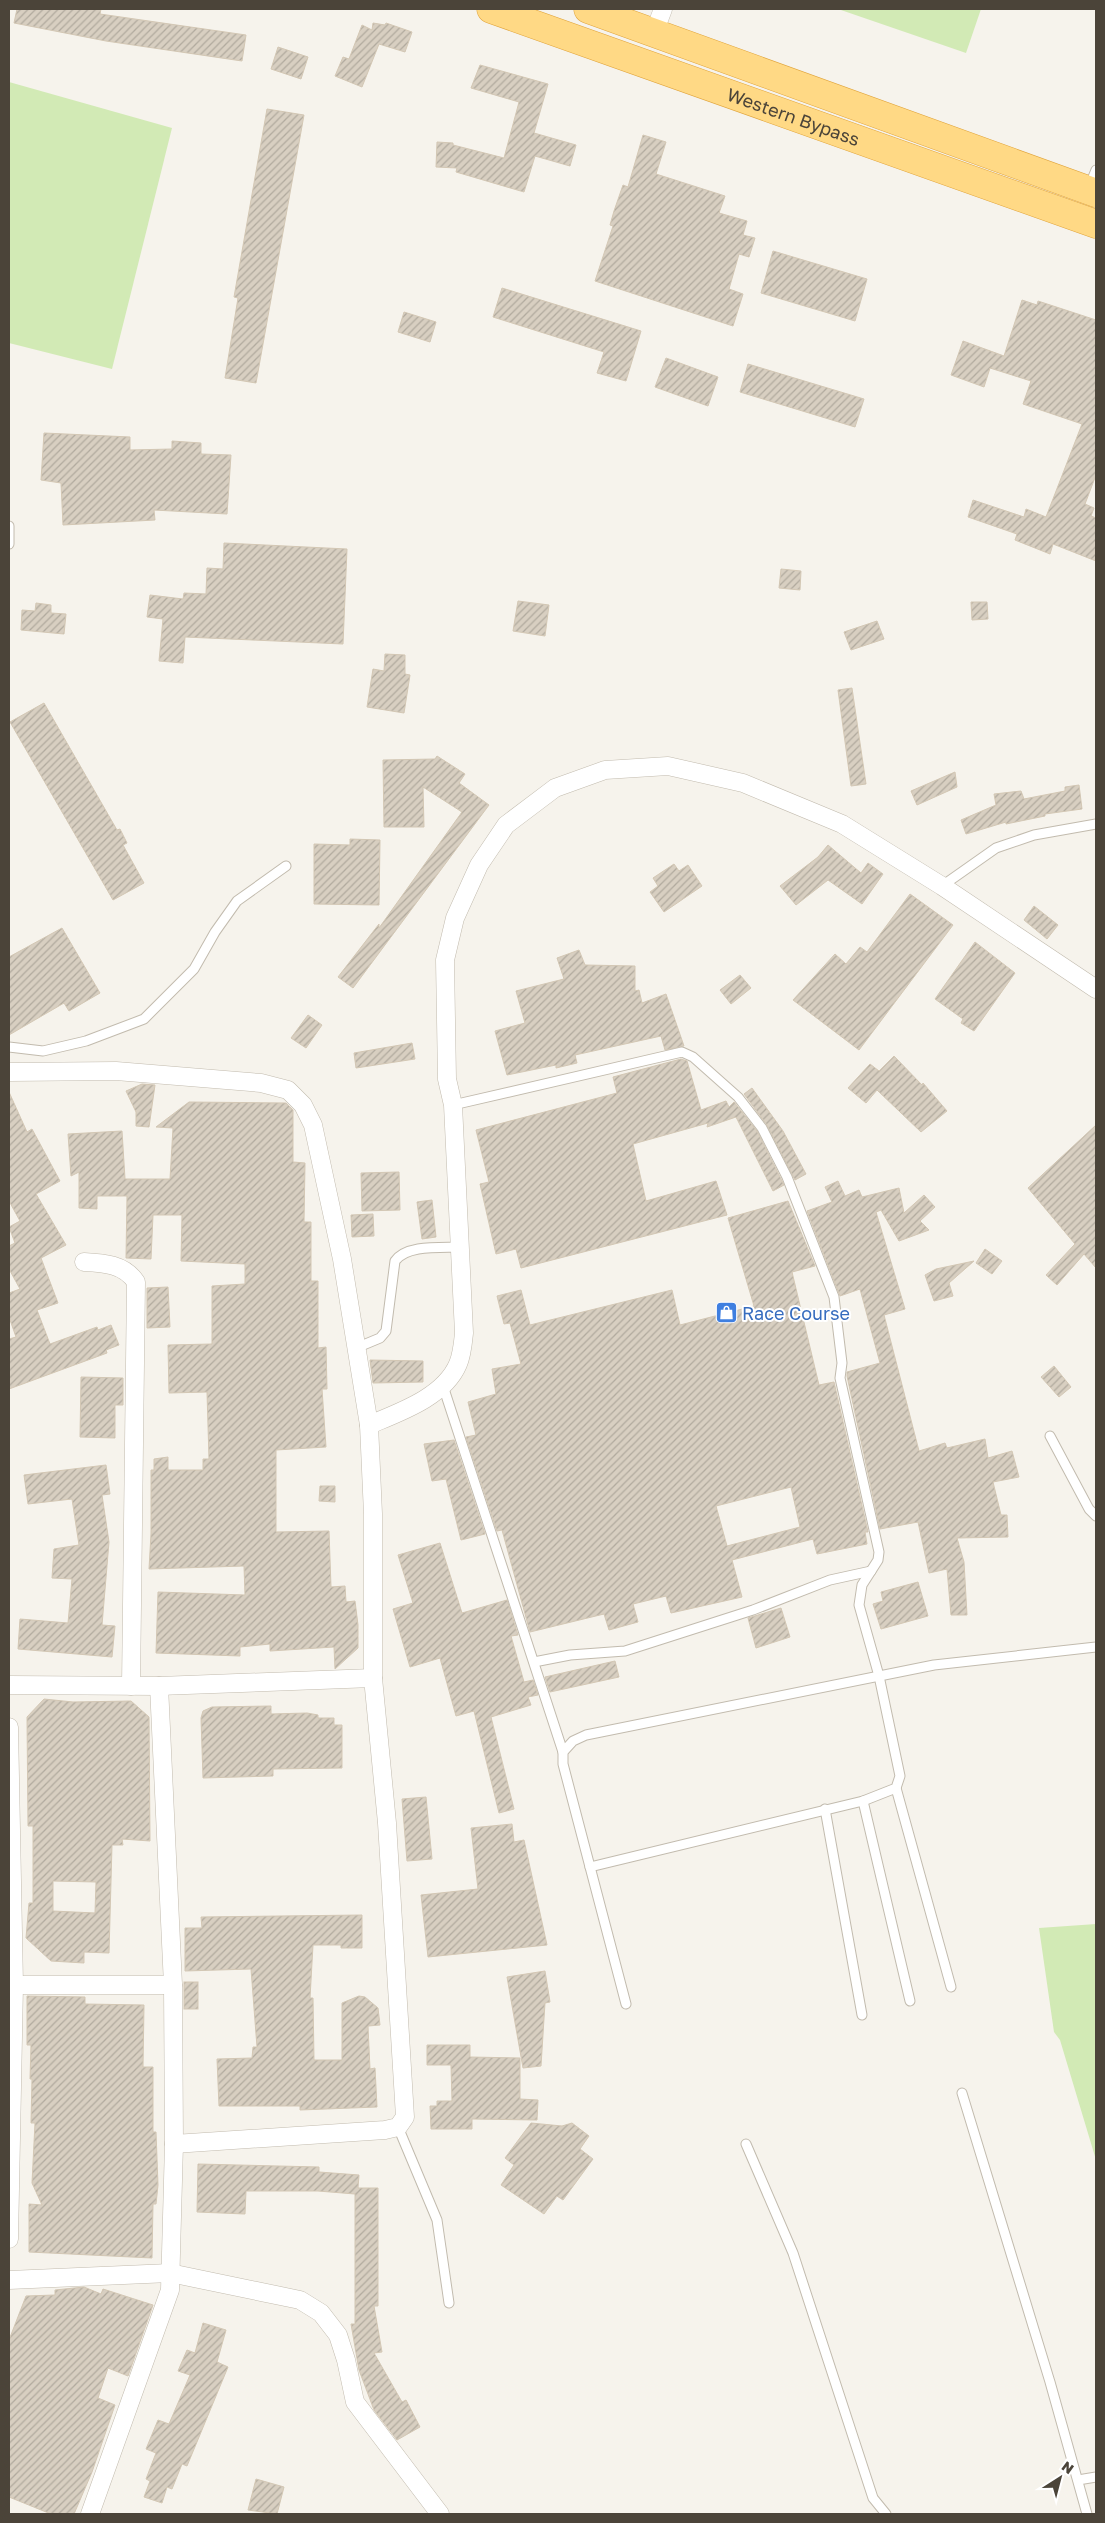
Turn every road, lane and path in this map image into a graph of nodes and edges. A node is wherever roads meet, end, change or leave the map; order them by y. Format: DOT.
graph roads {
  1 [pos="491,9"];
  2 [pos="588,9"];
  3 [pos="659,21"];
  4 [pos="1093,184"];
  5 [pos="1096,224"];
  6 [pos="9,526"];
  7 [pos="9,544"];
  8 [pos="1096,824"];
  9 [pos="286,866"];
  10 [pos="942,886"];
  11 [pos="1096,988"];
  12 [pos="9,1047"];
  13 [pos="9,1072"];
  14 [pos="453,1104"];
  15 [pos="462,1247"];
  16 [pos="84,1262"];
  17 [pos="356,1348"];
  18 [pos="443,1386"];
  19 [pos="369,1425"];
  20 [pos="1050,1436"];
  21 [pos="1096,1516"];
  22 [pos="870,1572"];
  23 [pos="1096,1647"];
  24 [pos="534,1662"];
  25 [pos="879,1676"];
  26 [pos="373,1678"];
  27 [pos="9,1685"];
  28 [pos="131,1686"];
  29 [pos="160,1686"];
  30 [pos="9,1728"];
  31 [pos="563,1752"];
  32 [pos="896,1788"];
  33 [pos="863,1801"];
  34 [pos="825,1810"];
  35 [pos="590,1866"];
  36 [pos="12,1985"];
  37 [pos="173,1985"];
  38 [pos="951,1987"];
  39 [pos="910,2001"];
  40 [pos="626,2004"];
  41 [pos="862,2015"];
  42 [pos="962,2092"];
  43 [pos="398,2127"];
  44 [pos="174,2144"];
  45 [pos="746,2144"];
  46 [pos="9,2239"];
  47 [pos="170,2273"];
  48 [pos="9,2280"];
  49 [pos="449,2303"];
  50 [pos="1096,2477"];
  51 [pos="1078,2480"];
  52 [pos="90,2514"];
  53 [pos="440,2514"];
  54 [pos="886,2514"];
  55 [pos="1087,2514"];
  1 -- 5 [label="highway, Western Bypass"];
  2 -- 3 [label="highway, Western Bypass"];
  3 -- 4 [label="highway, Western Bypass"];
  6 -- 7 [label="lane"];
  8 -- 10 [label="lane"];
  9 -- 12 [label="lane"];
  10 -- 11 [label="street"];
  10 -- 14 [label="street"];
  13 -- 17 [label="street"];
  14 -- 15 [label="street"];
  14 -- 22 [label="lane"];
  15 -- 17 [label="lane"];
  15 -- 18 [label="street"];
  16 -- 28 [label="street"];
  17 -- 19 [label="street"];
  18 -- 19 [label="street"];
  18 -- 24 [label="lane"];
  19 -- 26 [label="street"];
  20 -- 21 [label="lane"];
  22 -- 24 [label="lane"];
  22 -- 25 [label="lane"];
  23 -- 25 [label="lane"];
  24 -- 31 [label="lane"];
  25 -- 31 [label="lane"];
  25 -- 32 [label="lane"];
  26 -- 29 [label="street"];
  26 -- 43 [label="street"];
  27 -- 28 [label="street"];
  28 -- 29 [label="street"];
  29 -- 37 [label="street"];
  30 -- 36 [label="street"];
  31 -- 35 [label="lane"];
  32 -- 33 [label="lane"];
  32 -- 38 [label="lane"];
  33 -- 34 [label="lane"];
  33 -- 39 [label="lane"];
  34 -- 35 [label="lane"];
  34 -- 41 [label="lane"];
  35 -- 40 [label="lane"];
  36 -- 37 [label="street"];
  36 -- 46 [label="street"];
  37 -- 44 [label="street"];
  42 -- 51 [label="lane"];
  43 -- 44 [label="street"];
  43 -- 49 [label="lane"];
  44 -- 47 [label="street"];
  45 -- 54 [label="lane"];
  47 -- 48 [label="street"];
  47 -- 52 [label="street"];
  47 -- 53 [label="street"];
  50 -- 51 [label="lane"];
  51 -- 55 [label="lane"];
}
